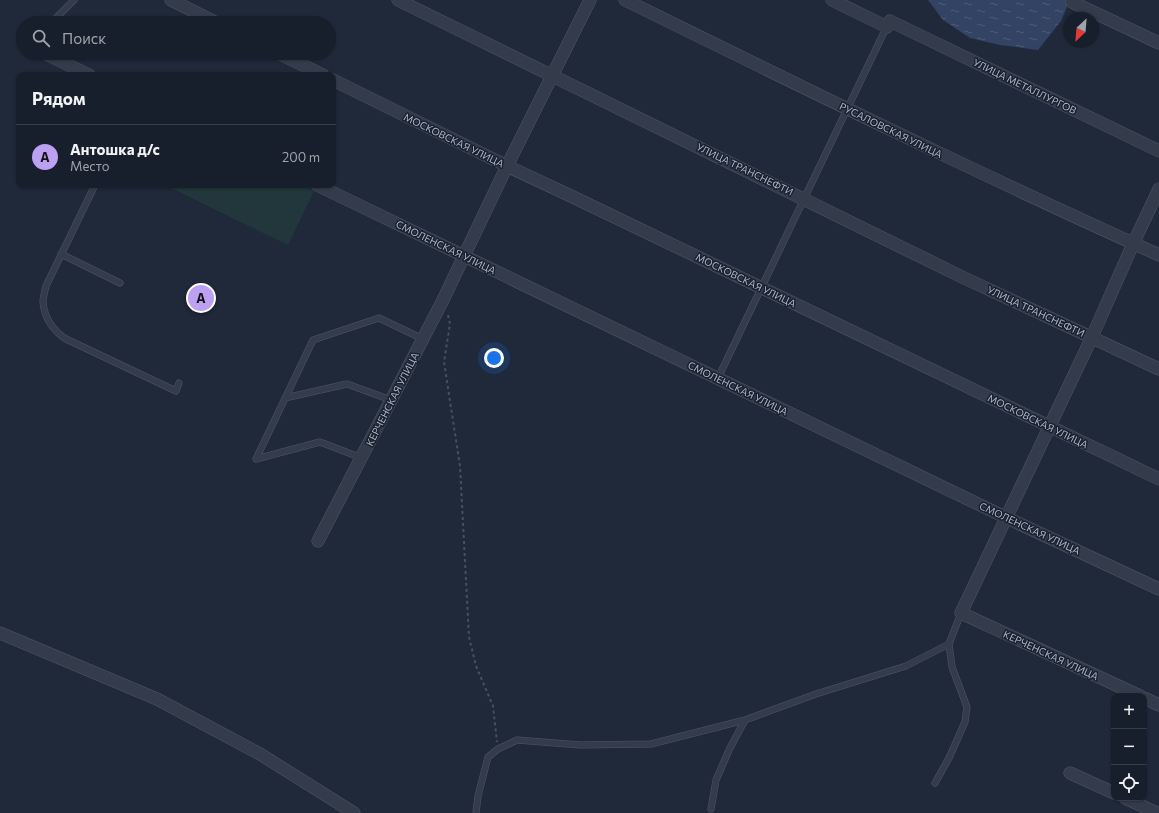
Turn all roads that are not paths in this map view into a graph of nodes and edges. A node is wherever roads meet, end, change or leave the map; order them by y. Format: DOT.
graph roads {
  1 [pos="74,0"];
  2 [pos="171,0"];
  3 [pos="398,0"];
  4 [pos="590,0"];
  5 [pos="625,0"];
  6 [pos="832,0"];
  7 [pos="1072,2"];
  8 [pos="58,16"];
  9 [pos="203,16"];
  10 [pos="888,24"];
  11 [pos="1159,43"];
  12 [pos="58,60"];
  13 [pos="292,60"];
  14 [pos="83,72"];
  15 [pos="317,72"];
  16 [pos="553,75"];
  17 [pos="336,81"];
  18 [pos="848,110"];
  19 [pos="1159,151"];
  20 [pos="507,166"];
  21 [pos="94,188"];
  22 [pos="323,188"];
  23 [pos="1159,189"];
  24 [pos="805,198"];
  25 [pos="1133,244"];
  26 [pos="61,254"];
  27 [pos="1159,255"];
  28 [pos="465,256"];
  29 [pos="120,283"];
  30 [pos="760,287"];
  31 [pos="1092,337"];
  32 [pos="423,339"];
  33 [pos="1159,369"];
  34 [pos="718,378"];
  35 [pos="179,383"];
  36 [pos="285,398"];
  37 [pos="391,400"];
  38 [pos="1050,427"];
  39 [pos="362,458"];
  40 [pos="1159,479"];
  41 [pos="1007,518"];
  42 [pos="318,541"];
  43 [pos="1159,589"];
  44 [pos="962,613"];
  45 [pos="0,633"];
  46 [pos="949,644"];
  47 [pos="1134,693"];
  48 [pos="1147,699"];
  49 [pos="1159,705"];
  50 [pos="745,720"];
  51 [pos="1070,773"];
  52 [pos="935,783"];
  53 [pos="1111,792"];
  54 [pos="1131,801"];
  55 [pos="711,809"];
  56 [pos="354,813"];
  57 [pos="476,813"];
  58 [pos="1157,813"];
  1 -- 8 [label="lane"];
  2 -- 9 [label="street"];
  3 -- 16 [label="street, УЛИЦА ТРАНСНЕФТИ"];
  4 -- 16 [label="street, КЕРЧЕНСКАЯ УЛИЦА"];
  5 -- 18 [label="street, РУСАЛОВСКАЯ УЛИЦА"];
  6 -- 10 [label="street, УЛИЦА МЕТАЛЛУРГОВ"];
  7 -- 11 [label="street"];
  10 -- 18 [label="lane"];
  10 -- 19 [label="street, УЛИЦА МЕТАЛЛУРГОВ"];
  12 -- 14 [label="street"];
  13 -- 15 [label="street"];
  16 -- 20 [label="street, КЕРЧЕНСКАЯ УЛИЦА"];
  16 -- 24 [label="street, УЛИЦА ТРАНСНЕФТИ"];
  17 -- 20 [label="street, МОСКОВСКАЯ УЛИЦА"];
  18 -- 24 [label="lane"];
  18 -- 25 [label="street, РУСАЛОВСКАЯ УЛИЦА"];
  20 -- 28 [label="street, КЕРЧЕНСКАЯ УЛИЦА"];
  20 -- 30 [label="street, МОСКОВСКАЯ УЛИЦА"];
  21 -- 26 [label="lane"];
  22 -- 28 [label="street, СМОЛЕНСКАЯ УЛИЦА"];
  23 -- 25 [label="street"];
  24 -- 30 [label="lane"];
  24 -- 31 [label="street, УЛИЦА ТРАНСНЕФТИ"];
  25 -- 27 [label="street, РУСАЛОВСКАЯ УЛИЦА"];
  25 -- 31 [label="street"];
  26 -- 29 [label="lane"];
  26 -- 35 [label="lane"];
  28 -- 32 [label="street, КЕРЧЕНСКАЯ УЛИЦА"];
  28 -- 34 [label="street, СМОЛЕНСКАЯ УЛИЦА"];
  30 -- 34 [label="lane"];
  30 -- 38 [label="street, МОСКОВСКАЯ УЛИЦА"];
  31 -- 33 [label="street, УЛИЦА ТРАНСНЕФТИ"];
  31 -- 38 [label="street"];
  32 -- 36 [label="lane"];
  32 -- 37 [label="street, КЕРЧЕНСКАЯ УЛИЦА"];
  34 -- 41 [label="street, СМОЛЕНСКАЯ УЛИЦА"];
  36 -- 37 [label="lane"];
  36 -- 39 [label="lane"];
  37 -- 39 [label="street, КЕРЧЕНСКАЯ УЛИЦА"];
  38 -- 40 [label="street, МОСКОВСКАЯ УЛИЦА"];
  38 -- 41 [label="street"];
  39 -- 42 [label="street, КЕРЧЕНСКАЯ УЛИЦА"];
  41 -- 43 [label="street, СМОЛЕНСКАЯ УЛИЦА"];
  41 -- 44 [label="street"];
  44 -- 46 [label="lane"];
  44 -- 47 [label="street, КЕРЧЕНСКАЯ УЛИЦА"];
  45 -- 56 [label="street"];
  46 -- 50 [label="lane"];
  46 -- 52 [label="lane"];
  48 -- 49 [label="street"];
  50 -- 55 [label="lane"];
  50 -- 57 [label="lane"];
  51 -- 53 [label="street"];
  54 -- 58 [label="street"];
}
